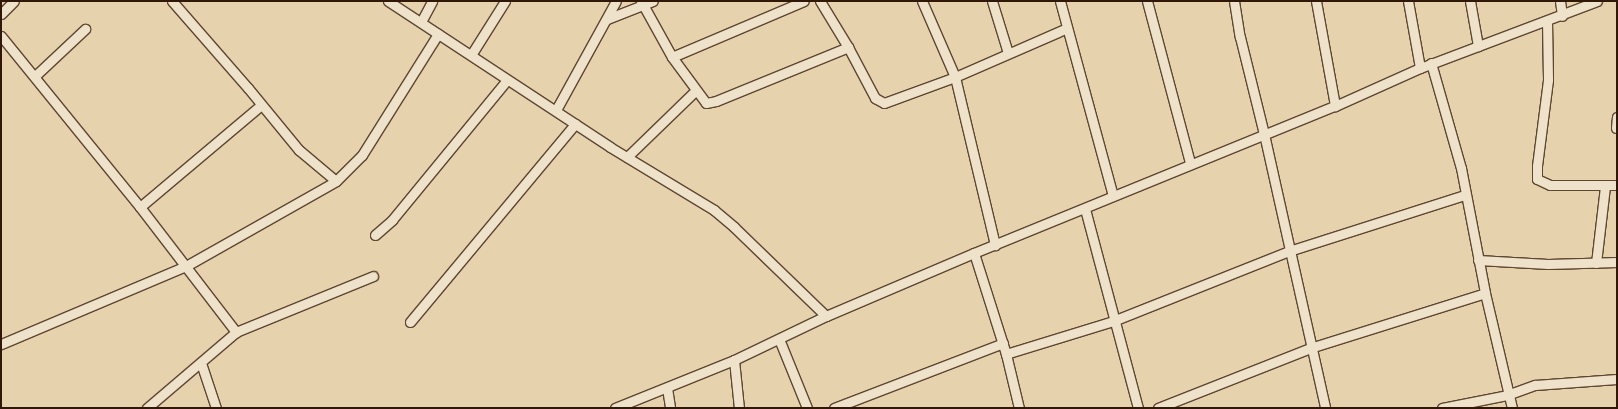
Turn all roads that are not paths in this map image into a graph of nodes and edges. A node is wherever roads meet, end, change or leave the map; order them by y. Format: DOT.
graph roads {
  1 [pos="14,1"];
  2 [pos="172,1"];
  3 [pos="388,1"];
  4 [pos="432,1"];
  5 [pos="505,1"];
  6 [pos="616,1"];
  7 [pos="653,1"];
  8 [pos="804,1"];
  9 [pos="820,1"];
  10 [pos="922,1"];
  11 [pos="992,1"];
  12 [pos="1060,1"];
  13 [pos="1147,1"];
  14 [pos="1234,1"];
  15 [pos="1316,1"];
  16 [pos="1408,1"];
  17 [pos="1470,1"];
  18 [pos="1560,1"];
  19 [pos="1597,1"];
  20 [pos="642,3"];
  21 [pos="1,14"];
  22 [pos="1562,16"];
  23 [pos="607,19"];
  24 [pos="1547,21"];
  25 [pos="421,22"];
  26 [pos="1066,28"];
  27 [pos="84,29"];
  28 [pos="438,34"];
  29 [pos="1,36"];
  30 [pos="1478,46"];
  31 [pos="848,47"];
  32 [pos="1008,54"];
  33 [pos="471,55"];
  34 [pos="672,57"];
  35 [pos="1431,63"];
  36 [pos="1420,68"];
  37 [pos="35,76"];
  38 [pos="955,77"];
  39 [pos="507,80"];
  40 [pos="695,91"];
  41 [pos="262,105"];
  42 [pos="1335,106"];
  43 [pos="556,110"];
  44 [pos="1617,117"];
  45 [pos="575,124"];
  46 [pos="1616,128"];
  47 [pos="1264,134"];
  48 [pos="627,157"];
  49 [pos="1190,163"];
  50 [pos="336,181"];
  51 [pos="1617,185"];
  52 [pos="1605,186"];
  53 [pos="1465,194"];
  54 [pos="1113,196"];
  55 [pos="140,207"];
  56 [pos="1085,209"];
  57 [pos="375,235"];
  58 [pos="995,245"];
  59 [pos="1289,250"];
  60 [pos="974,253"];
  61 [pos="1478,260"];
  62 [pos="1617,262"];
  63 [pos="1596,263"];
  64 [pos="186,266"];
  65 [pos="373,276"];
  66 [pos="1485,293"];
  67 [pos="826,316"];
  68 [pos="1114,321"];
  69 [pos="410,322"];
  70 [pos="236,332"];
  71 [pos="780,339"];
  72 [pos="1003,343"];
  73 [pos="1,344"];
  74 [pos="1310,348"];
  75 [pos="1006,354"];
  76 [pos="734,360"];
  77 [pos="201,363"];
  78 [pos="1617,380"];
  79 [pos="667,388"];
  80 [pos="1507,394"];
  81 [pos="146,408"];
  82 [pos="216,408"];
  83 [pos="615,408"];
  84 [pos="670,408"];
  85 [pos="739,408"];
  86 [pos="807,408"];
  87 [pos="834,408"];
  88 [pos="1019,408"];
  89 [pos="1138,408"];
  90 [pos="1158,408"];
  91 [pos="1325,408"];
  92 [pos="1442,408"];
  93 [pos="1512,408"];
  1 -- 21 [label="street"];
  2 -- 41 [label="street"];
  3 -- 25 [label="street"];
  4 -- 25 [label="street"];
  5 -- 33 [label="street"];
  6 -- 23 [label="street"];
  7 -- 20 [label="street"];
  8 -- 34 [label="street"];
  9 -- 31 [label="street"];
  10 -- 38 [label="street"];
  11 -- 32 [label="street"];
  12 -- 26 [label="street"];
  13 -- 49 [label="street"];
  14 -- 47 [label="street"];
  15 -- 42 [label="street"];
  16 -- 36 [label="street"];
  17 -- 30 [label="street"];
  18 -- 22 [label="street"];
  19 -- 22 [label="street"];
  20 -- 23 [label="street"];
  20 -- 34 [label="street"];
  22 -- 24 [label="street"];
  23 -- 43 [label="street"];
  24 -- 30 [label="street"];
  24 -- 52 [label="street"];
  25 -- 28 [label="street"];
  26 -- 32 [label="street"];
  26 -- 54 [label="street"];
  27 -- 37 [label="street"];
  28 -- 33 [label="street"];
  28 -- 50 [label="street"];
  29 -- 37 [label="street"];
  30 -- 35 [label="street"];
  31 -- 38 [label="street"];
  31 -- 40 [label="street"];
  32 -- 38 [label="street"];
  33 -- 39 [label="street"];
  34 -- 40 [label="street"];
  35 -- 36 [label="street"];
  35 -- 53 [label="street"];
  36 -- 42 [label="street"];
  37 -- 55 [label="street"];
  38 -- 58 [label="street"];
  39 -- 43 [label="street"];
  39 -- 57 [label="street"];
  40 -- 48 [label="street"];
  41 -- 50 [label="street"];
  41 -- 55 [label="street"];
  42 -- 47 [label="street"];
  43 -- 45 [label="street"];
  44 -- 46 [label="street"];
  45 -- 48 [label="street"];
  45 -- 69 [label="street"];
  47 -- 49 [label="street"];
  47 -- 59 [label="street"];
  48 -- 67 [label="street"];
  49 -- 54 [label="street"];
  50 -- 64 [label="street"];
  51 -- 52 [label="street"];
  52 -- 63 [label="street"];
  53 -- 59 [label="street"];
  53 -- 61 [label="street"];
  54 -- 56 [label="street"];
  55 -- 64 [label="street"];
  56 -- 58 [label="street"];
  56 -- 68 [label="street"];
  58 -- 60 [label="street"];
  59 -- 68 [label="street"];
  59 -- 74 [label="street"];
  60 -- 67 [label="street"];
  60 -- 72 [label="street"];
  61 -- 63 [label="street"];
  61 -- 66 [label="street"];
  62 -- 63 [label="street"];
  64 -- 70 [label="street"];
  64 -- 73 [label="street"];
  65 -- 70 [label="street"];
  66 -- 74 [label="street"];
  66 -- 80 [label="street"];
  67 -- 71 [label="street"];
  68 -- 75 [label="street"];
  68 -- 89 [label="street"];
  70 -- 77 [label="street"];
  71 -- 76 [label="street"];
  71 -- 86 [label="street"];
  72 -- 75 [label="street"];
  72 -- 87 [label="street"];
  74 -- 90 [label="street"];
  74 -- 91 [label="street"];
  75 -- 88 [label="street"];
  76 -- 79 [label="street"];
  76 -- 85 [label="street"];
  77 -- 81 [label="street"];
  77 -- 82 [label="street"];
  78 -- 80 [label="street"];
  79 -- 83 [label="street"];
  79 -- 84 [label="street"];
  80 -- 92 [label="street"];
  80 -- 93 [label="street"];
}
